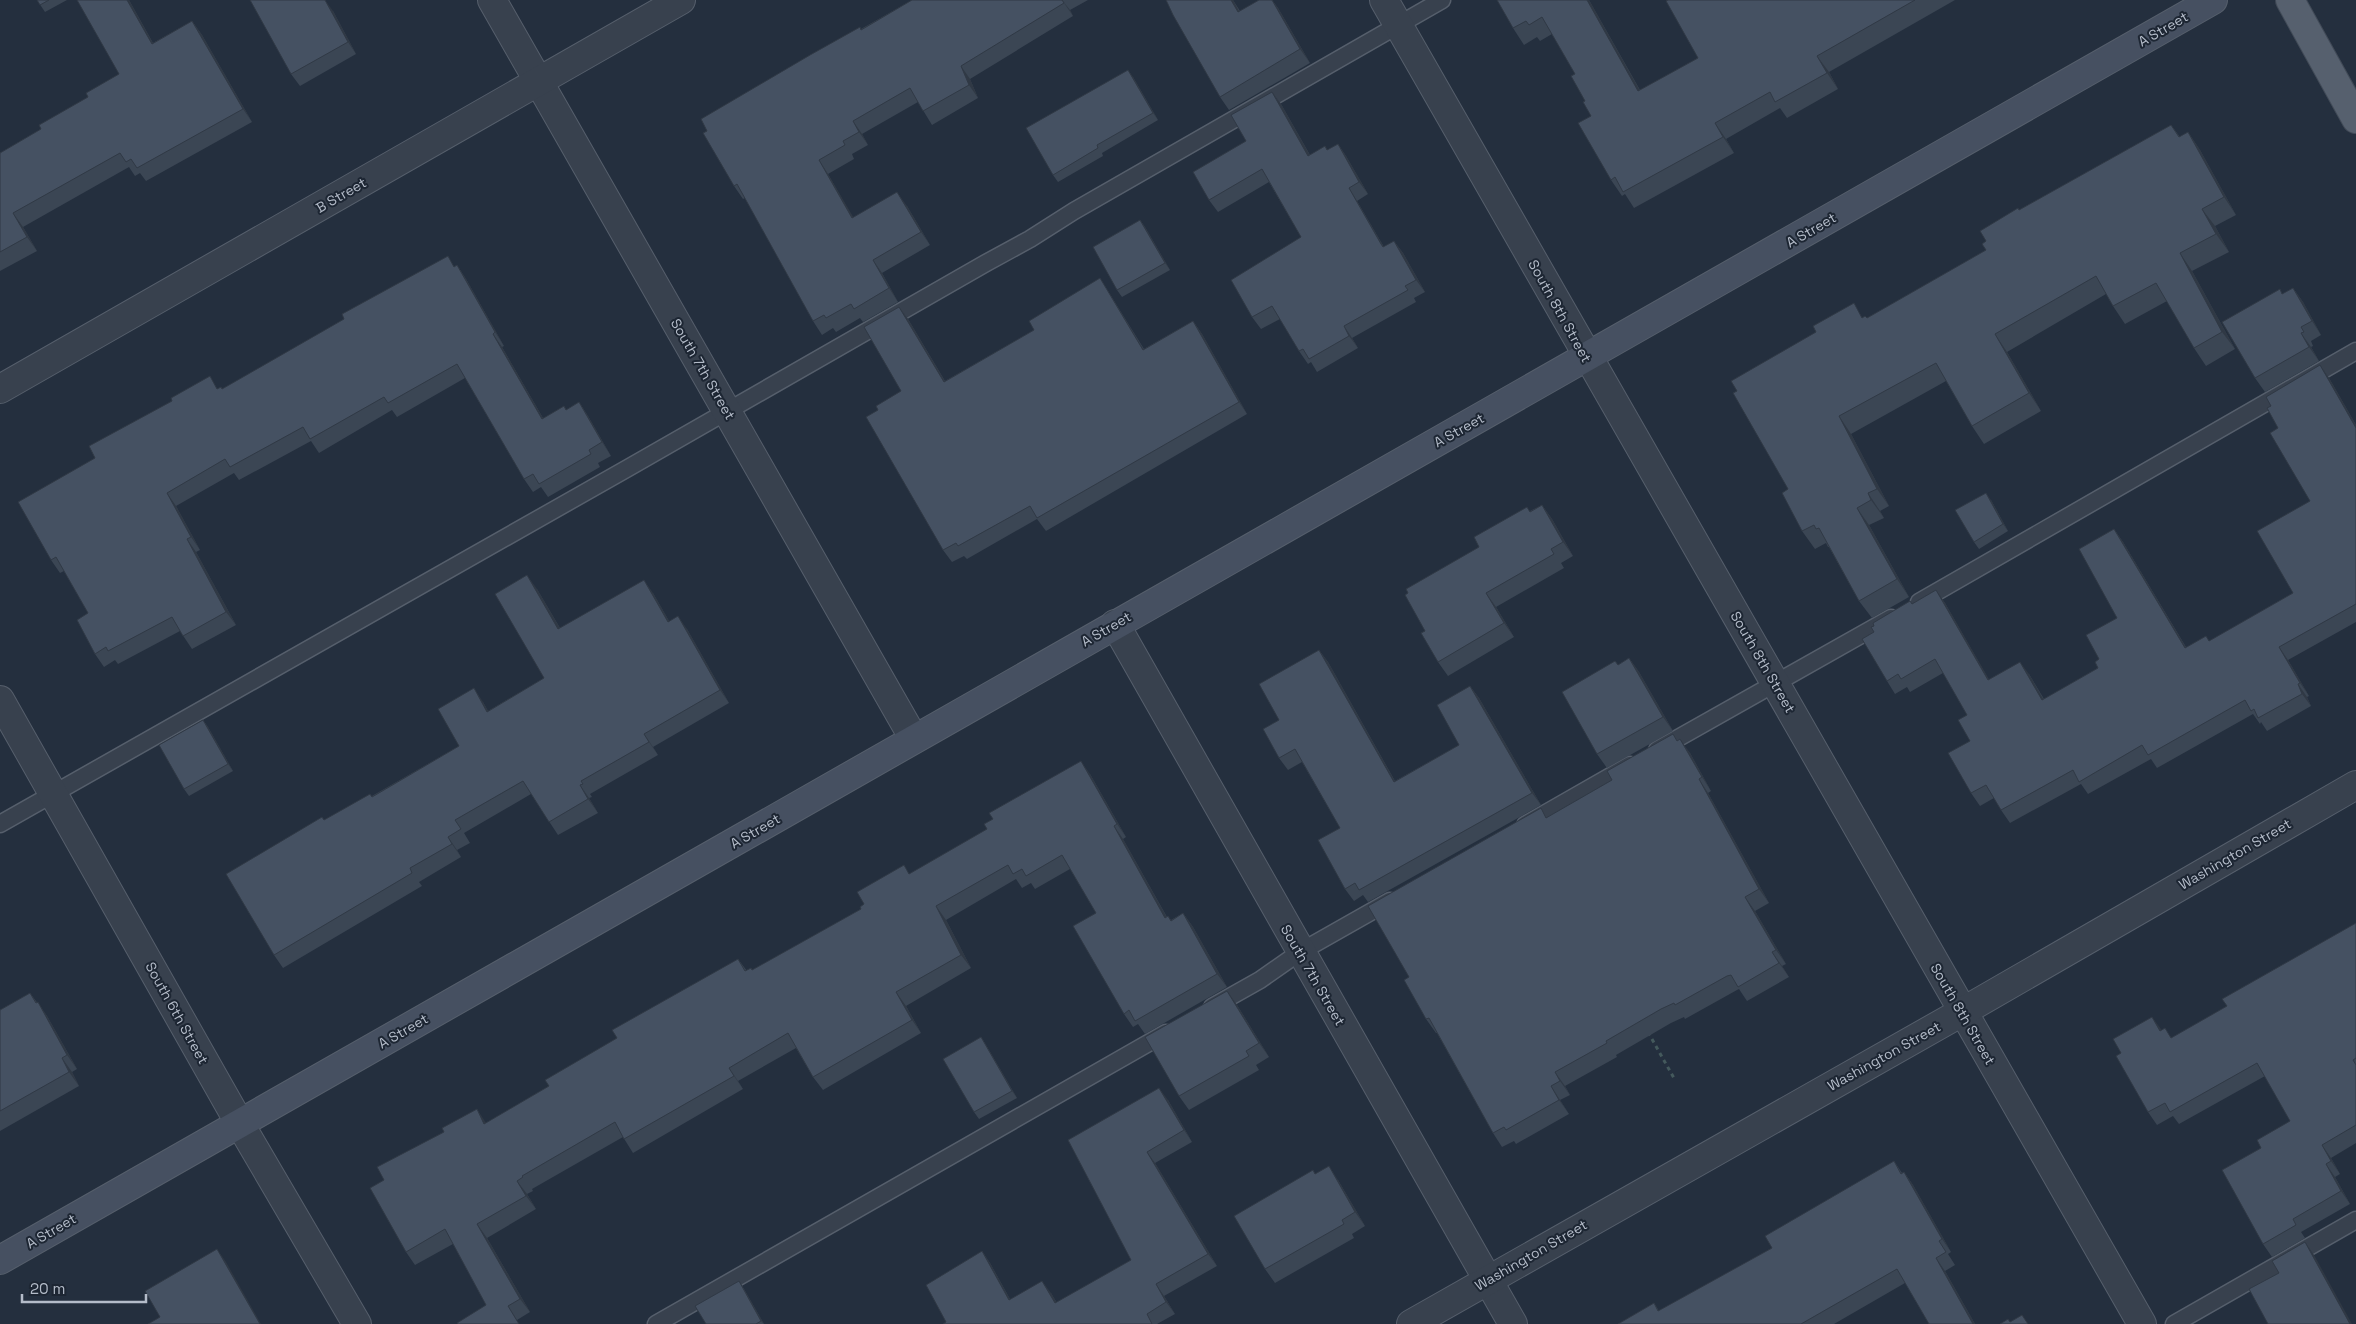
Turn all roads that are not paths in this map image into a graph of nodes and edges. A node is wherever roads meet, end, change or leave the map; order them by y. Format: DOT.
graph roads {
  1 [pos="492,0"];
  2 [pos="681,0"];
  3 [pos="1384,0"];
  4 [pos="1442,0"];
  5 [pos="2213,0"];
  6 [pos="2290,0"];
  7 [pos="1398,25"];
  8 [pos="539,82"];
  9 [pos="2356,119"];
  10 [pos="2356,351"];
  11 [pos="1587,358"];
  12 [pos="0,389"];
  13 [pos="726,410"];
  14 [pos="1115,624"];
  15 [pos="1775,683"];
  16 [pos="0,700"];
  17 [pos="914,739"];
  18 [pos="2356,785"];
  19 [pos="53,793"];
  20 [pos="0,824"];
  21 [pos="1512,832"];
  22 [pos="1403,894"];
  23 [pos="1300,952"];
  24 [pos="1962,1012"];
  25 [pos="1199,1014"];
  26 [pos="1182,1024"];
  27 [pos="240,1124"];
  28 [pos="2356,1220"];
  29 [pos="0,1260"];
  30 [pos="1488,1279"];
  31 [pos="357,1324"];
  32 [pos="656,1324"];
  33 [pos="1411,1324"];
  34 [pos="1513,1324"];
  35 [pos="2142,1324"];
  36 [pos="2174,1324"];
  1 -- 8 [label="street, South 7th Street"];
  2 -- 8 [label="street, B Street"];
  3 -- 7 [label="street, South 8th Street"];
  4 -- 7 [label="lane"];
  5 -- 11 [label="main road, A Street"];
  6 -- 9 [label="main road"];
  7 -- 11 [label="street, South 8th Street"];
  7 -- 13 [label="lane"];
  8 -- 12 [label="street, B Street"];
  8 -- 13 [label="street, South 7th Street"];
  10 -- 15 [label="lane"];
  11 -- 14 [label="main road, A Street"];
  11 -- 15 [label="street, South 8th Street"];
  13 -- 17 [label="street, South 7th Street"];
  13 -- 19 [label="lane"];
  14 -- 17 [label="main road, A Street"];
  14 -- 23 [label="street, South 7th Street"];
  15 -- 21 [label="lane"];
  15 -- 24 [label="street, South 8th Street"];
  16 -- 19 [label="street, South 6th Street"];
  17 -- 27 [label="main road, A Street"];
  18 -- 24 [label="street, Washington Street"];
  19 -- 20 [label="lane"];
  19 -- 27 [label="street, South 6th Street"];
  22 -- 23 [label="lane"];
  23 -- 25 [label="lane"];
  23 -- 30 [label="street, South 7th Street"];
  24 -- 30 [label="street, Washington Street"];
  24 -- 35 [label="street, South 8th Street"];
  26 -- 32 [label="lane"];
  27 -- 29 [label="main road, A Street"];
  27 -- 31 [label="street, South 6th Street"];
  28 -- 36 [label="lane"];
  30 -- 33 [label="street, Washington Street"];
  30 -- 34 [label="street, South 7th Street"];
}
